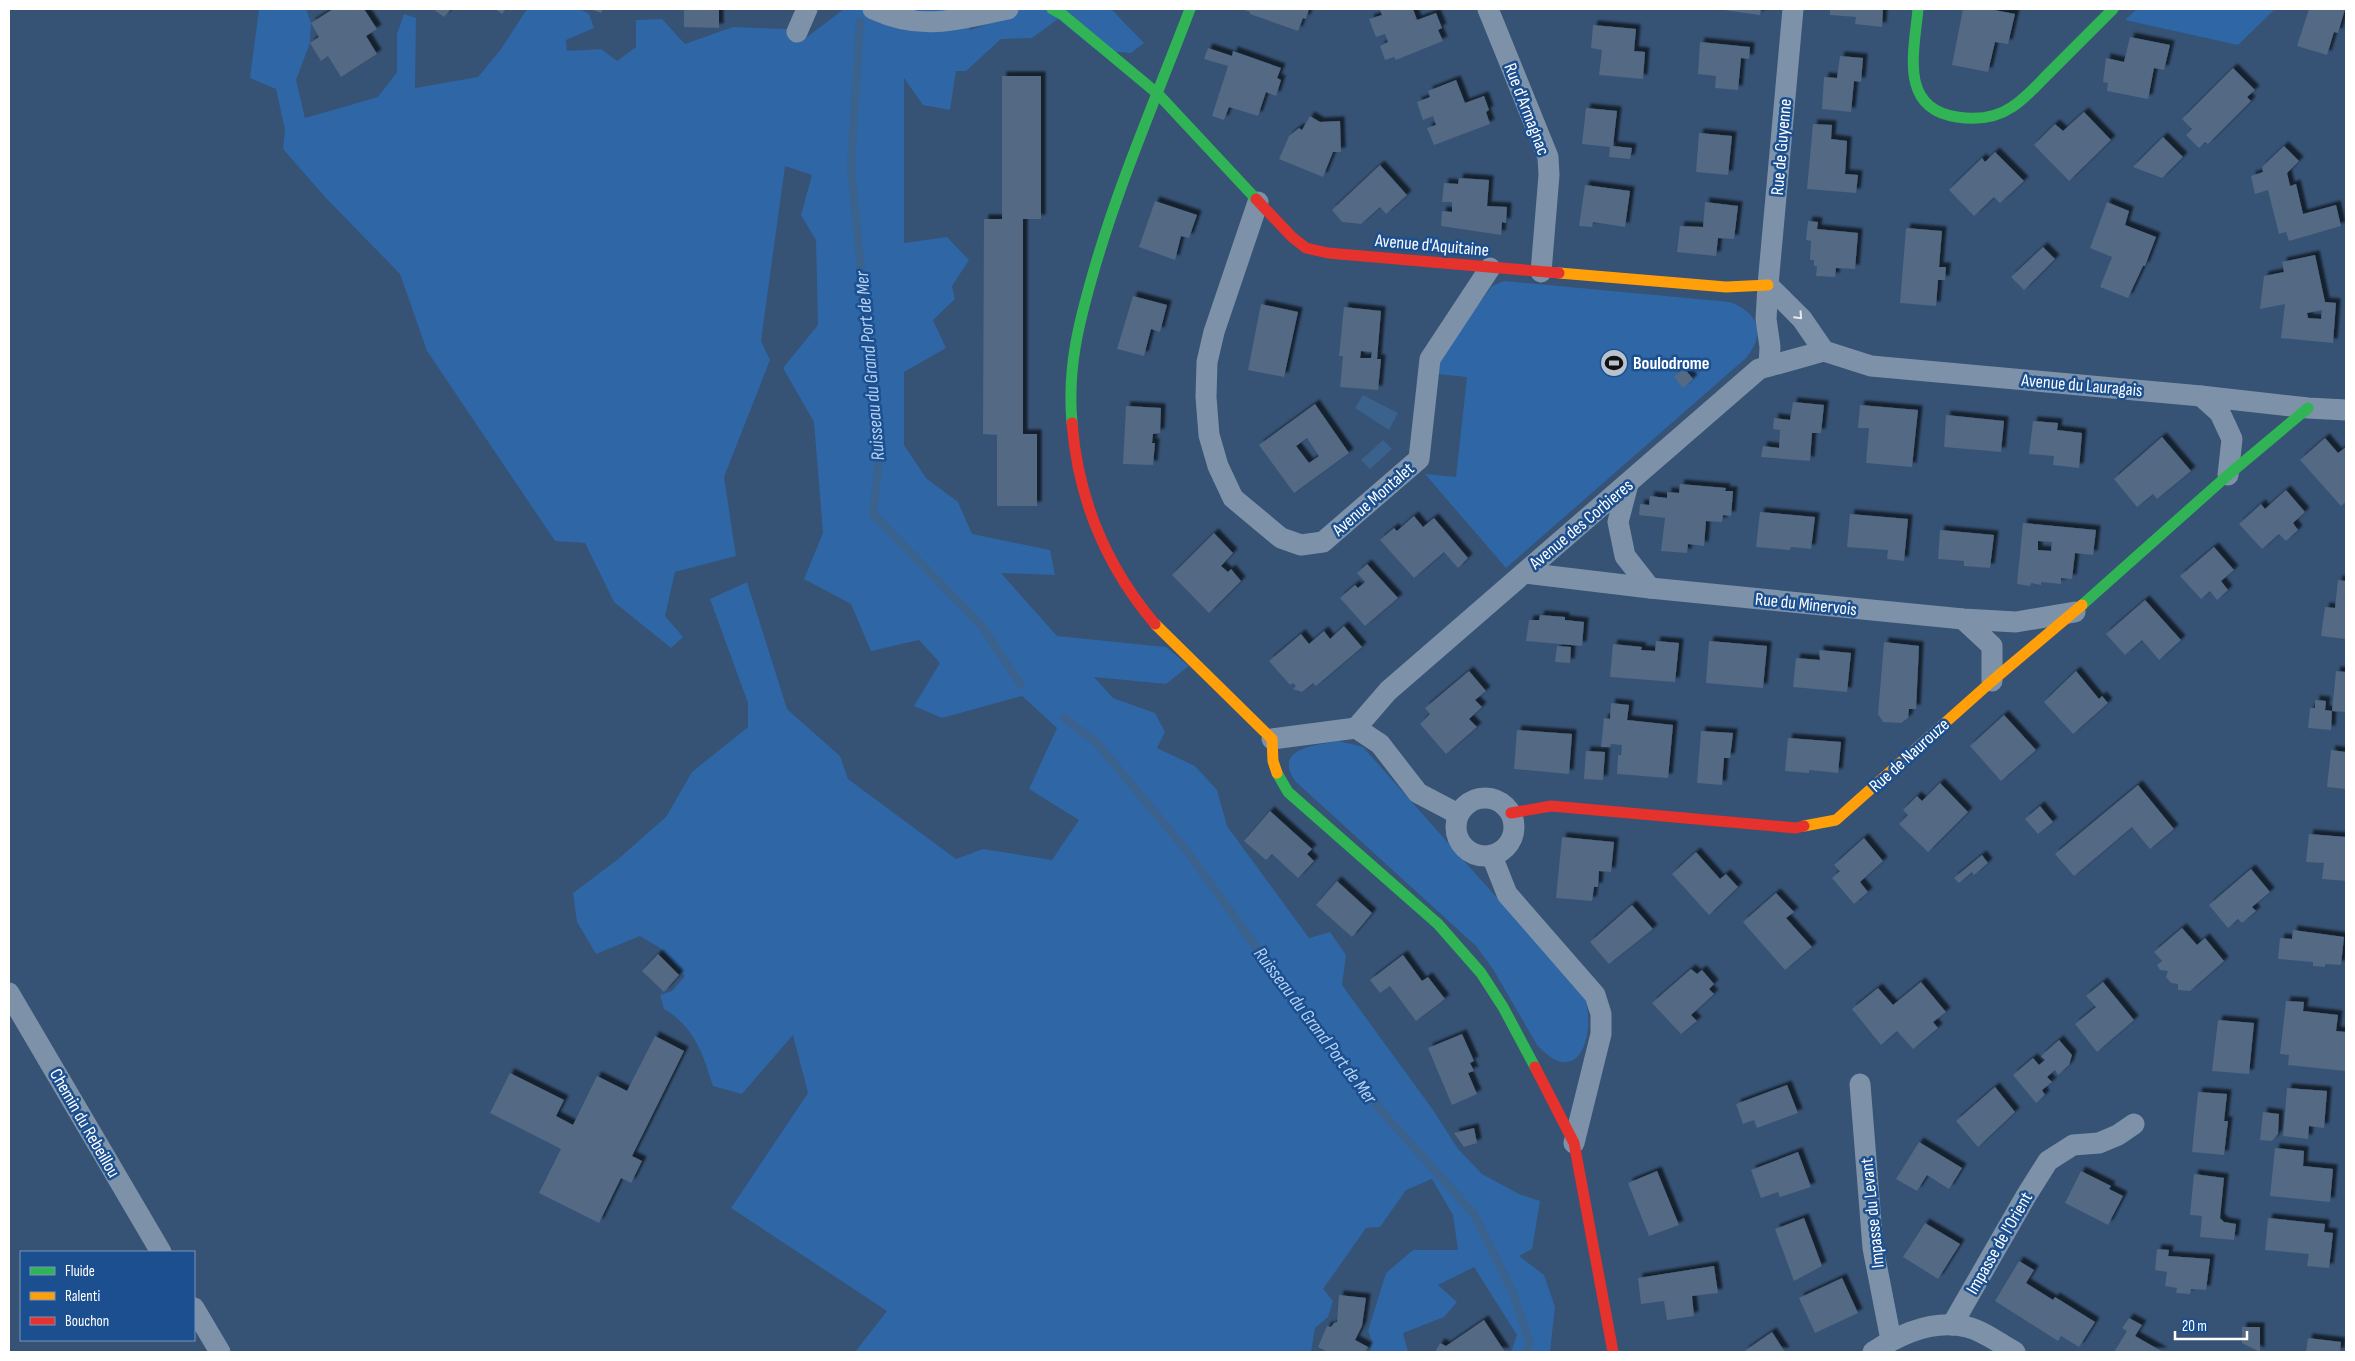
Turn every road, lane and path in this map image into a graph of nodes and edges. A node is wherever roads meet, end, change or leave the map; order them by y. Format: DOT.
graph roads {
  1 [pos="807,9"];
  2 [pos="873,9"];
  3 [pos="1008,9"];
  4 [pos="1052,9"];
  5 [pos="1190,9"];
  6 [pos="1488,9"];
  7 [pos="1793,9"];
  8 [pos="1918,9"];
  9 [pos="2113,9"];
  10 [pos="797,32"];
  11 [pos="1158,94"];
  12 [pos="1258,202"];
  13 [pos="1490,268"];
  14 [pos="1541,272"];
  15 [pos="1768,285"];
  16 [pos="1824,351"];
  17 [pos="1769,366"];
  18 [pos="2201,396"];
  19 [pos="2308,408"];
  20 [pos="2345,408"];
  21 [pos="2228,475"];
  22 [pos="1628,484"];
  23 [pos="1524,573"];
  24 [pos="1650,588"];
  25 [pos="2075,612"];
  26 [pos="1962,619"];
  27 [pos="1992,681"];
  28 [pos="1356,728"];
  29 [pos="1272,740"];
  30 [pos="1511,813"];
  31 [pos="1458,814"];
  32 [pos="1492,856"];
  33 [pos="9,993"];
  34 [pos="1860,1084"];
  35 [pos="2134,1124"];
  36 [pos="1574,1143"];
  37 [pos="160,1251"];
  38 [pos="195,1310"];
  39 [pos="1952,1325"];
  40 [pos="1891,1340"];
  41 [pos="220,1352"];
  42 [pos="1613,1352"];
  43 [pos="1873,1352"];
  44 [pos="2015,1352"];
  1 -- 10 [label="street"];
  2 -- 3 [label="street"];
  4 -- 11 [label="street, Avenue d'Aquitaine"];
  5 -- 11 [label="street"];
  6 -- 14 [label="street, Rue d'Armagnac"];
  7 -- 15 [label="street, Rue de Guyenne"];
  8 -- 9 [label="street"];
  11 -- 12 [label="street, Avenue d'Aquitaine"];
  11 -- 29 [label="street"];
  12 -- 13 [label="street, Avenue d'Aquitaine"];
  12 -- 13 [label="street, Avenue Montalet"];
  13 -- 14 [label="street, Avenue d'Aquitaine"];
  14 -- 15 [label="street, Avenue d'Aquitaine"];
  15 -- 16 [label="street, one-way"];
  15 -- 17 [label="street, Rue de Guyenne"];
  16 -- 17 [label="street, Avenue des Corbieres"];
  16 -- 18 [label="street, Avenue du Lauragais"];
  17 -- 22 [label="street, Avenue des Corbieres"];
  18 -- 19 [label="street, Avenue du Lauragais"];
  18 -- 21 [label="street"];
  19 -- 20 [label="street, Avenue du Lauragais"];
  19 -- 21 [label="street, Rue de Naurouze"];
  21 -- 25 [label="street, Rue de Naurouze"];
  22 -- 23 [label="street, Avenue des Corbieres"];
  22 -- 24 [label="street"];
  23 -- 24 [label="street, Rue du Minervois"];
  23 -- 28 [label="street, Avenue des Corbieres"];
  24 -- 26 [label="street, Rue du Minervois"];
  25 -- 26 [label="street, Rue du Minervois"];
  25 -- 27 [label="street, Rue de Naurouze"];
  26 -- 27 [label="street"];
  27 -- 30 [label="street, Rue de Naurouze"];
  28 -- 29 [label="street"];
  28 -- 31 [label="street"];
  29 -- 36 [label="street"];
  30 -- 31 [label="street"];
  30 -- 32 [label="street"];
  31 -- 32 [label="street"];
  32 -- 36 [label="street"];
  33 -- 37 [label="street, Chemin du Rebeillou"];
  34 -- 40 [label="street, Impasse du Levant"];
  35 -- 39 [label="street, Impasse de l'Orient"];
  36 -- 42 [label="street"];
  38 -- 41 [label="street"];
  39 -- 40 [label="street"];
  39 -- 44 [label="street"];
  40 -- 43 [label="street"];
}
